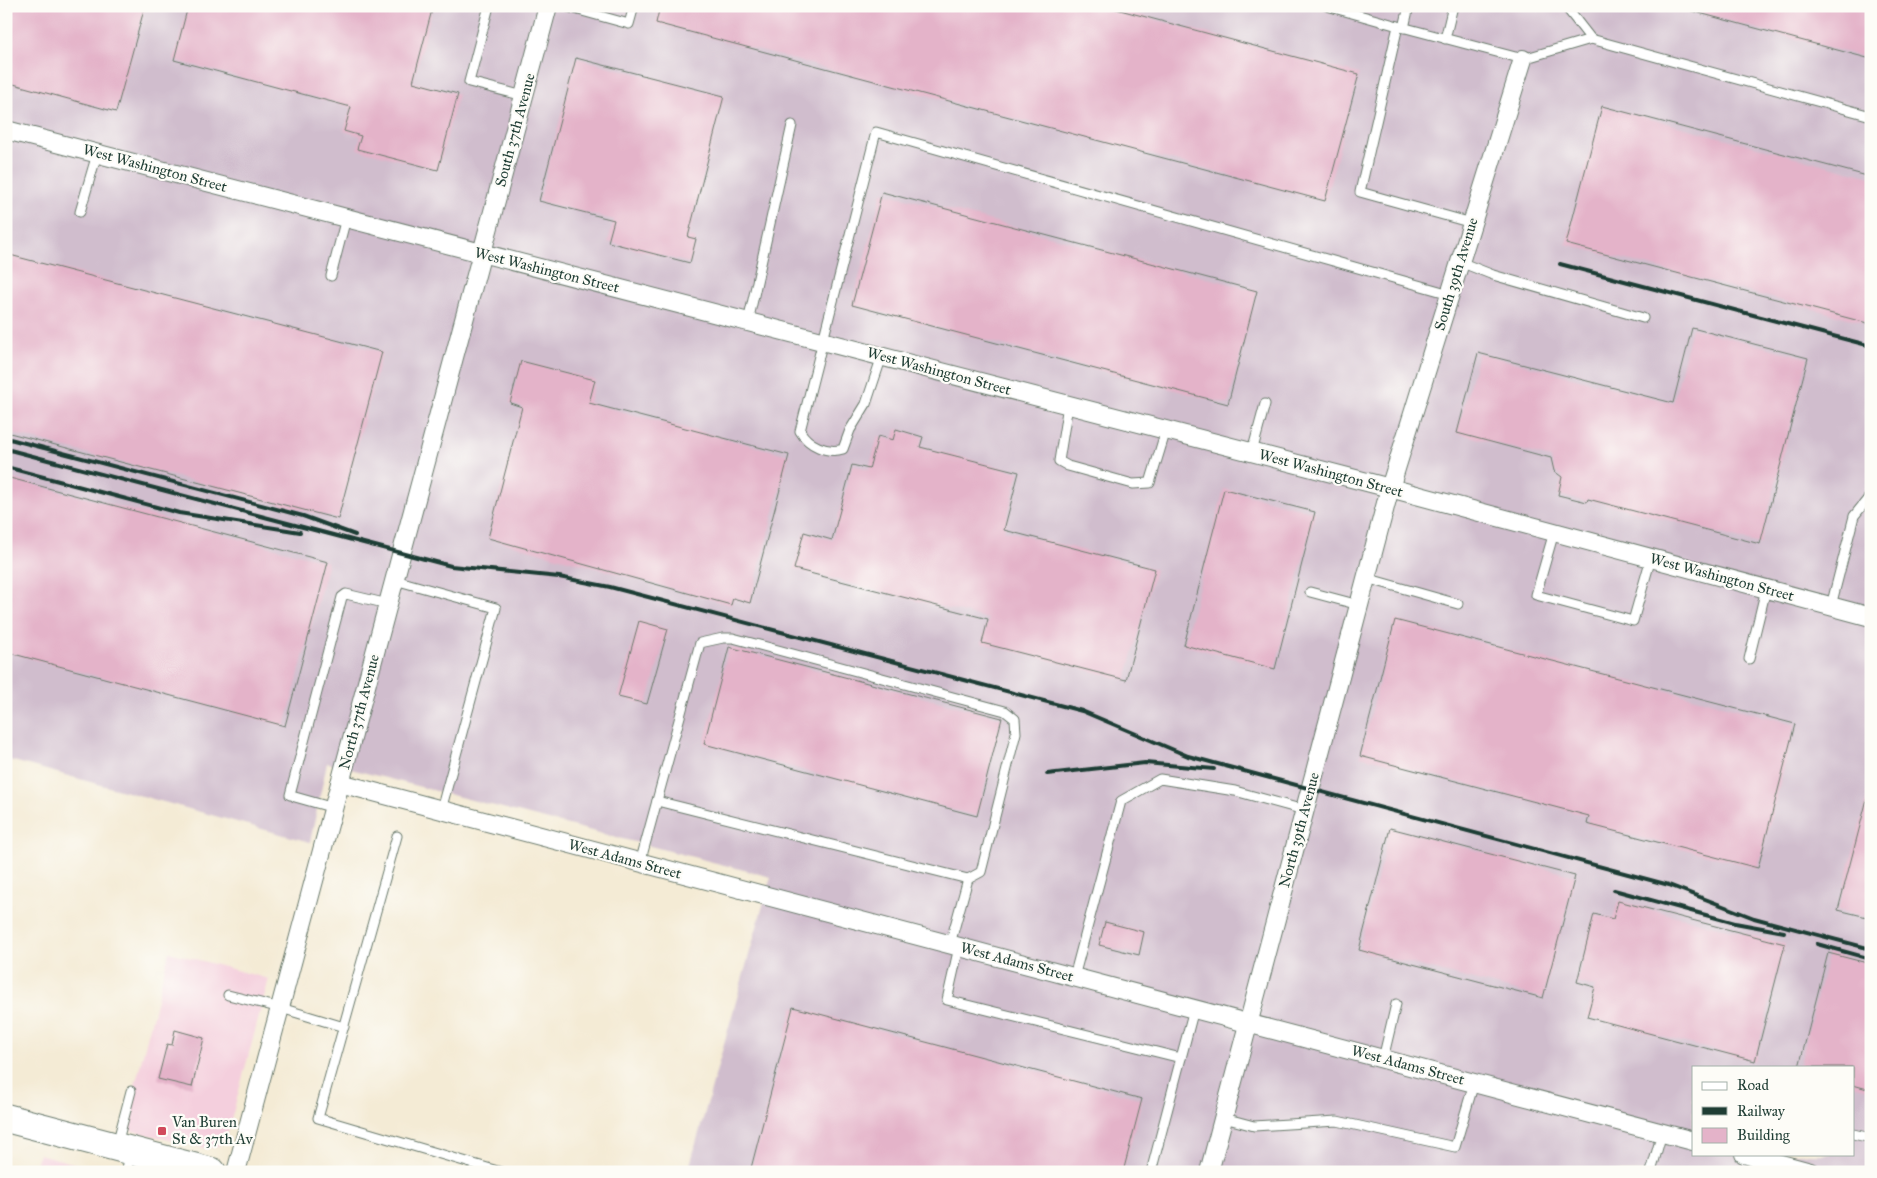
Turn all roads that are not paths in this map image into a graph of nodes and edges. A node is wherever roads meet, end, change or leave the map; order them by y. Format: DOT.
graph roads {
  1 [pos="489,6"];
  2 [pos="548,6"];
  3 [pos="564,6"];
  4 [pos="634,6"];
  5 [pos="1327,6"];
  6 [pos="1409,6"];
  7 [pos="1453,6"];
  8 [pos="1565,7"];
  9 [pos="1401,27"];
  10 [pos="1445,39"];
  11 [pos="1591,39"];
  12 [pos="1523,59"];
  13 [pos="524,96"];
  14 [pos="1871,116"];
  15 [pos="792,125"];
  16 [pos="6,130"];
  17 [pos="97,154"];
  18 [pos="80,212"];
  19 [pos="346,218"];
  20 [pos="1472,223"];
  21 [pos="483,253"];
  22 [pos="1460,262"];
  23 [pos="331,276"];
  24 [pos="1450,294"];
  25 [pos="1642,318"];
  26 [pos="748,322"];
  27 [pos="822,341"];
  28 [pos="882,356"];
  29 [pos="1265,404"];
  30 [pos="1068,405"];
  31 [pos="1166,430"];
  32 [pos="1252,452"];
  33 [pos="1390,488"];
  34 [pos="1871,495"];
  35 [pos="1554,532"];
  36 [pos="1651,558"];
  37 [pos="1366,578"];
  38 [pos="394,580"];
  39 [pos="1766,589"];
  40 [pos="1310,592"];
  41 [pos="388,604"];
  42 [pos="1458,604"];
  43 [pos="1359,605"];
  44 [pos="1831,606"];
  45 [pos="1871,617"];
  46 [pos="1749,659"];
  47 [pos="340,783"];
  48 [pos="657,800"];
  49 [pos="334,808"];
  50 [pos="441,810"];
  51 [pos="1304,810"];
  52 [pos="397,836"];
  53 [pos="640,863"];
  54 [pos="968,879"];
  55 [pos="954,945"];
  56 [pos="1074,977"];
  57 [pos="228,995"];
  58 [pos="1396,1004"];
  59 [pos="280,1008"];
  60 [pos="1194,1009"];
  61 [pos="1248,1023"];
  62 [pos="344,1027"];
  63 [pos="1181,1058"];
  64 [pos="1383,1059"];
  65 [pos="1474,1083"];
  66 [pos="131,1092"];
  67 [pos="6,1118"];
  68 [pos="1224,1118"];
  69 [pos="1662,1133"];
  70 [pos="1854,1134"];
  71 [pos="1871,1138"];
  72 [pos="1692,1141"];
  73 [pos="125,1156"];
  74 [pos="1754,1156"];
  75 [pos="503,1171"];
  76 [pos="212,1172"];
  77 [pos="236,1172"];
  78 [pos="1151,1172"];
  79 [pos="1210,1172"];
  80 [pos="1651,1172"];
  81 [pos="1810,1172"];
  1 -- 13 [label="lane"];
  2 -- 13 [label="street, South 37th Avenue"];
  3 -- 4 [label="lane"];
  5 -- 9 [label="lane"];
  6 -- 9 [label="lane"];
  7 -- 10 [label="lane"];
  8 -- 11 [label="lane"];
  9 -- 10 [label="lane"];
  9 -- 20 [label="lane"];
  10 -- 12 [label="lane"];
  11 -- 12 [label="lane"];
  11 -- 14 [label="lane"];
  12 -- 20 [label="street, South 39th Avenue"];
  13 -- 21 [label="street, South 37th Avenue"];
  15 -- 26 [label="lane"];
  16 -- 17 [label="street, West Washington Street"];
  17 -- 18 [label="lane"];
  17 -- 19 [label="street, West Washington Street"];
  19 -- 21 [label="street, West Washington Street"];
  19 -- 23 [label="lane"];
  20 -- 22 [label="street, South 39th Avenue"];
  21 -- 26 [label="street, West Washington Street"];
  21 -- 38 [label="street, North 37th Avenue"];
  22 -- 24 [label="street, South 39th Avenue"];
  22 -- 25 [label="lane"];
  24 -- 27 [label="lane"];
  24 -- 33 [label="street, South 39th Avenue"];
  26 -- 27 [label="street, West Washington Street"];
  27 -- 28 [label="street, West Washington Street"];
  27 -- 28 [label="lane"];
  28 -- 30 [label="street, West Washington Street"];
  29 -- 32 [label="lane"];
  30 -- 31 [label="street, West Washington Street"];
  30 -- 31 [label="lane"];
  31 -- 32 [label="street, West Washington Street"];
  32 -- 33 [label="street, West Washington Street"];
  33 -- 35 [label="street, West Washington Street"];
  33 -- 37 [label="street, North 39th Avenue"];
  34 -- 44 [label="lane"];
  35 -- 36 [label="street, West Washington Street"];
  35 -- 36 [label="lane"];
  36 -- 39 [label="street, West Washington Street"];
  37 -- 42 [label="lane"];
  37 -- 43 [label="street, North 39th Avenue"];
  38 -- 41 [label="street, North 37th Avenue"];
  38 -- 50 [label="lane"];
  39 -- 44 [label="street, West Washington Street"];
  39 -- 46 [label="lane"];
  40 -- 43 [label="lane"];
  41 -- 47 [label="street, North 37th Avenue"];
  41 -- 49 [label="lane"];
  43 -- 51 [label="street, North 39th Avenue"];
  44 -- 45 [label="street, West Washington Street"];
  47 -- 49 [label="street, North 37th Avenue"];
  47 -- 50 [label="street, West Adams Street"];
  48 -- 53 [label="lane"];
  48 -- 54 [label="lane"];
  48 -- 54 [label="lane"];
  49 -- 59 [label="street, North 37th Avenue"];
  50 -- 53 [label="street, West Adams Street"];
  51 -- 56 [label="lane"];
  51 -- 61 [label="street, North 39th Avenue"];
  52 -- 62 [label="lane"];
  53 -- 55 [label="street, West Adams Street"];
  54 -- 55 [label="lane"];
  55 -- 56 [label="street, West Adams Street"];
  55 -- 63 [label="lane"];
  56 -- 60 [label="street, West Adams Street"];
  57 -- 59 [label="lane"];
  58 -- 64 [label="lane"];
  59 -- 62 [label="lane"];
  59 -- 77 [label="street, North 37th Avenue"];
  60 -- 61 [label="street, West Adams Street"];
  60 -- 63 [label="lane"];
  61 -- 64 [label="street, West Adams Street"];
  61 -- 68 [label="street, North 39th Avenue"];
  62 -- 75 [label="lane"];
  63 -- 78 [label="lane"];
  64 -- 65 [label="street, West Adams Street"];
  65 -- 68 [label="lane"];
  65 -- 69 [label="street, West Adams Street"];
  66 -- 73 [label="lane"];
  67 -- 73 [label="main road"];
  68 -- 79 [label="street, North 39th Avenue"];
  69 -- 72 [label="street, West Adams Street"];
  69 -- 80 [label="lane"];
  70 -- 71 [label="lane"];
  73 -- 76 [label="main road"];
  74 -- 81 [label="street"];
}
